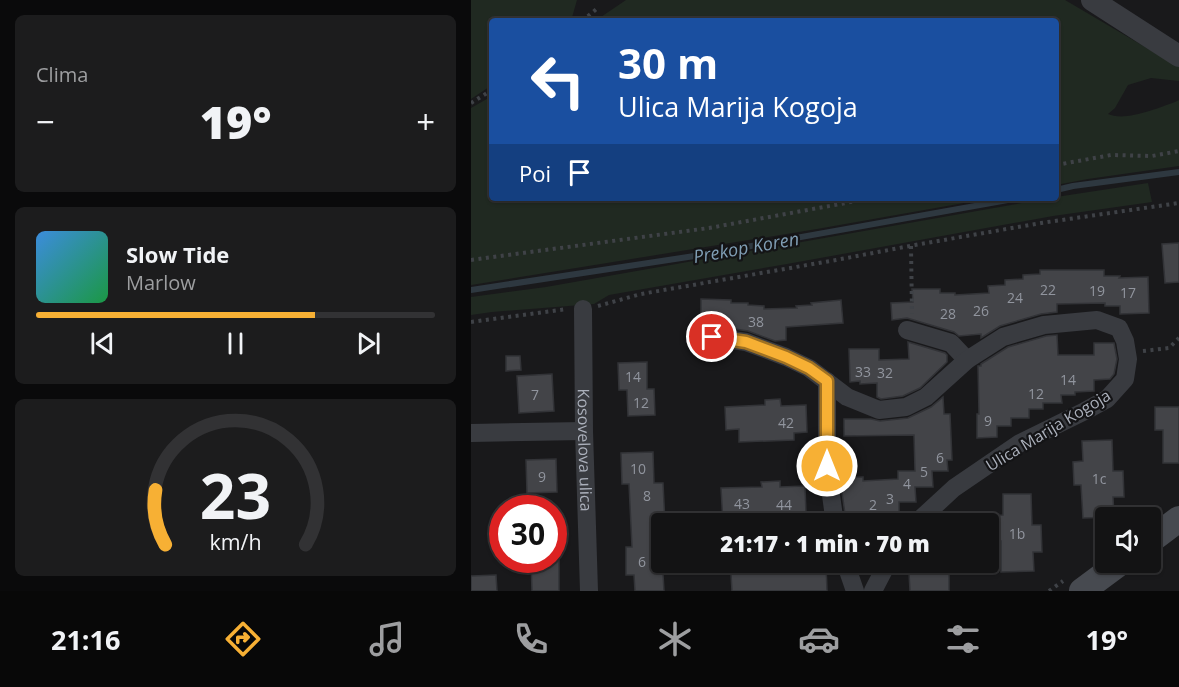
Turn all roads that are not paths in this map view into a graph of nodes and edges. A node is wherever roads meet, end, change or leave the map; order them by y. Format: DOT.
graph roads {
  1 [pos="1092,0"];
  2 [pos="1179,56"];
  3 [pos="583,309"];
  4 [pos="910,331"];
  5 [pos="712,337"];
  6 [pos="967,360"];
  7 [pos="827,381"];
  8 [pos="584,431"];
  9 [pos="471,433"];
  10 [pos="833,513"];
  11 [pos="927,513"];
  12 [pos="1179,519"];
  13 [pos="1161,532"];
  14 [pos="849,573"];
  15 [pos="882,573"];
  16 [pos="1106,573"];
  17 [pos="589,591"];
  18 [pos="855,591"];
  19 [pos="873,591"];
  20 [pos="1082,591"];
  1 -- 2 [label="street"];
  3 -- 8 [label="street, Kosovelova ulica"];
  4 -- 6 [label="street"];
  5 -- 7 [label="street"];
  6 -- 7 [label="street"];
  6 -- 11 [label="street, Ulica Marija Kogoja"];
  7 -- 10 [label="street"];
  8 -- 9 [label="street"];
  8 -- 17 [label="street, Kosovelova ulica"];
  12 -- 13 [label="main road"];
  14 -- 18 [label="street"];
  15 -- 19 [label="street"];
  16 -- 20 [label="main road"];
}
